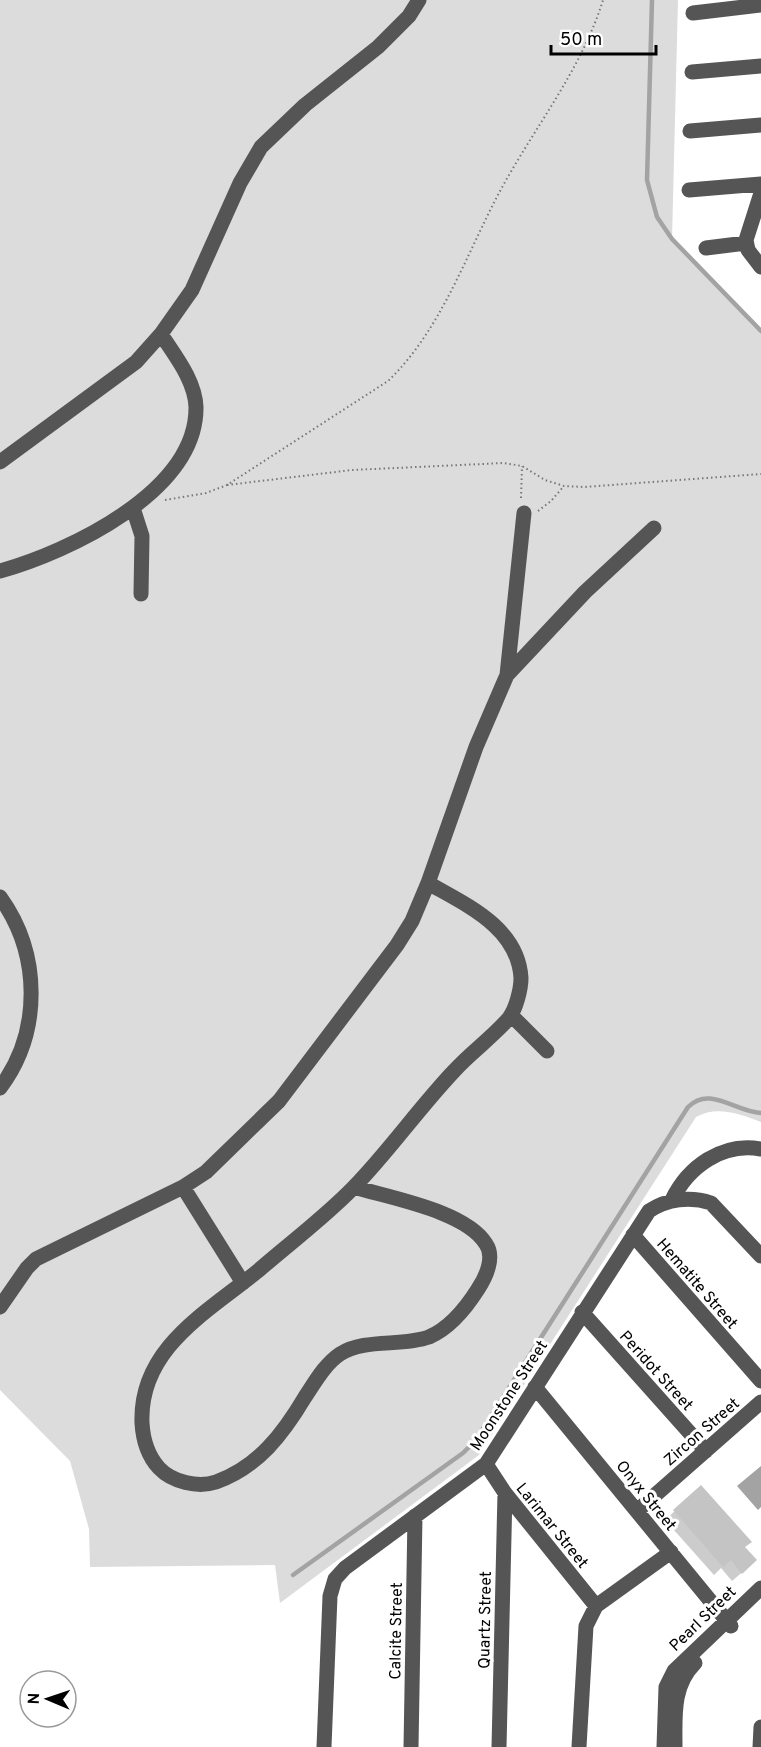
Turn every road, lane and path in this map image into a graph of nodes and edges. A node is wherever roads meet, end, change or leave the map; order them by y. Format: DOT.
graph roads {
  1 [pos="419,0"];
  2 [pos="603,0"];
  3 [pos="761,5"];
  4 [pos="693,13"];
  5 [pos="761,66"];
  6 [pos="692,72"];
  7 [pos="761,125"];
  8 [pos="690,131"];
  9 [pos="761,184"];
  10 [pos="689,190"];
  11 [pos="761,192"];
  12 [pos="746,243"];
  13 [pos="705,248"];
  14 [pos="761,267"];
  15 [pos="161,334"];
  16 [pos="0,462"];
  17 [pos="522,466"];
  18 [pos="761,474"];
  19 [pos="227,485"];
  20 [pos="564,486"];
  21 [pos="137,505"];
  22 [pos="524,513"];
  23 [pos="654,528"];
  24 [pos="0,571"];
  25 [pos="141,594"];
  26 [pos="507,675"];
  27 [pos="428,883"];
  28 [pos="0,897"];
  29 [pos="512,1015"];
  30 [pos="547,1051"];
  31 [pos="0,1088"];
  32 [pos="761,1149"];
  33 [pos="183,1187"];
  34 [pos="354,1187"];
  35 [pos="672,1200"];
  36 [pos="633,1235"];
  37 [pos="761,1256"];
  38 [pos="243,1283"];
  39 [pos="0,1306"];
  40 [pos="582,1312"];
  41 [pos="761,1381"];
  42 [pos="535,1387"];
  43 [pos="761,1402"];
  44 [pos="706,1451"];
  45 [pos="486,1464"];
  46 [pos="505,1493"];
  47 [pos="637,1511"];
  48 [pos="415,1516"];
  49 [pos="671,1552"];
  50 [pos="761,1588"];
  51 [pos="761,1600"];
  52 [pos="596,1606"];
  53 [pos="728,1623"];
  54 [pos="761,1727"];
  55 [pos="324,1747"];
  56 [pos="411,1747"];
  57 [pos="499,1747"];
  58 [pos="579,1747"];
  59 [pos="664,1747"];
  60 [pos="675,1747"];
  61 [pos="760,1747"];
  1 -- 15 [label="street"];
  2 -- 19 [label="path"];
  3 -- 4 [label="street"];
  5 -- 6 [label="street"];
  7 -- 8 [label="street"];
  9 -- 10 [label="street"];
  11 -- 12 [label="street"];
  12 -- 13 [label="street"];
  12 -- 14 [label="street"];
  15 -- 16 [label="street"];
  15 -- 21 [label="street"];
  17 -- 19 [label="path"];
  17 -- 20 [label="path"];
  17 -- 22 [label="path"];
  18 -- 20 [label="path"];
  19 -- 21 [label="path"];
  20 -- 22 [label="path"];
  21 -- 24 [label="street"];
  21 -- 25 [label="street"];
  22 -- 26 [label="street"];
  23 -- 26 [label="street"];
  26 -- 27 [label="street"];
  27 -- 29 [label="street"];
  27 -- 33 [label="street"];
  28 -- 31 [label="street"];
  29 -- 30 [label="street"];
  29 -- 34 [label="street"];
  32 -- 35 [label="street"];
  33 -- 38 [label="street"];
  33 -- 39 [label="street"];
  34 -- 38 [label="street"];
  34 -- 38 [label="street"];
  35 -- 36 [label="street, Moonstone Street"];
  35 -- 37 [label="street, Moonstone Street"];
  36 -- 40 [label="street, Moonstone Street"];
  36 -- 41 [label="street, Hematite Street"];
  40 -- 42 [label="street, Moonstone Street"];
  40 -- 44 [label="street, Peridot Street"];
  42 -- 45 [label="street, Moonstone Street"];
  42 -- 47 [label="street, Onyx Street"];
  43 -- 44 [label="street, Zircon Street"];
  44 -- 47 [label="street, Zircon Street"];
  45 -- 46 [label="street, Larimar Street"];
  45 -- 48 [label="street, Moonstone Street"];
  46 -- 52 [label="street, Larimar Street"];
  46 -- 57 [label="street, Quartz Street"];
  47 -- 49 [label="street, Onyx Street"];
  48 -- 55 [label="street, Moonstone Street"];
  48 -- 56 [label="street, Calcite Street"];
  49 -- 52 [label="street"];
  49 -- 53 [label="street, Onyx Street"];
  50 -- 53 [label="street, Pearl Street"];
  51 -- 53 [label="street, Pearl Street"];
  52 -- 58 [label="street"];
  53 -- 59 [label="street, Pearl Street"];
  53 -- 60 [label="street, Pearl Street"];
  54 -- 61 [label="street"];
}
